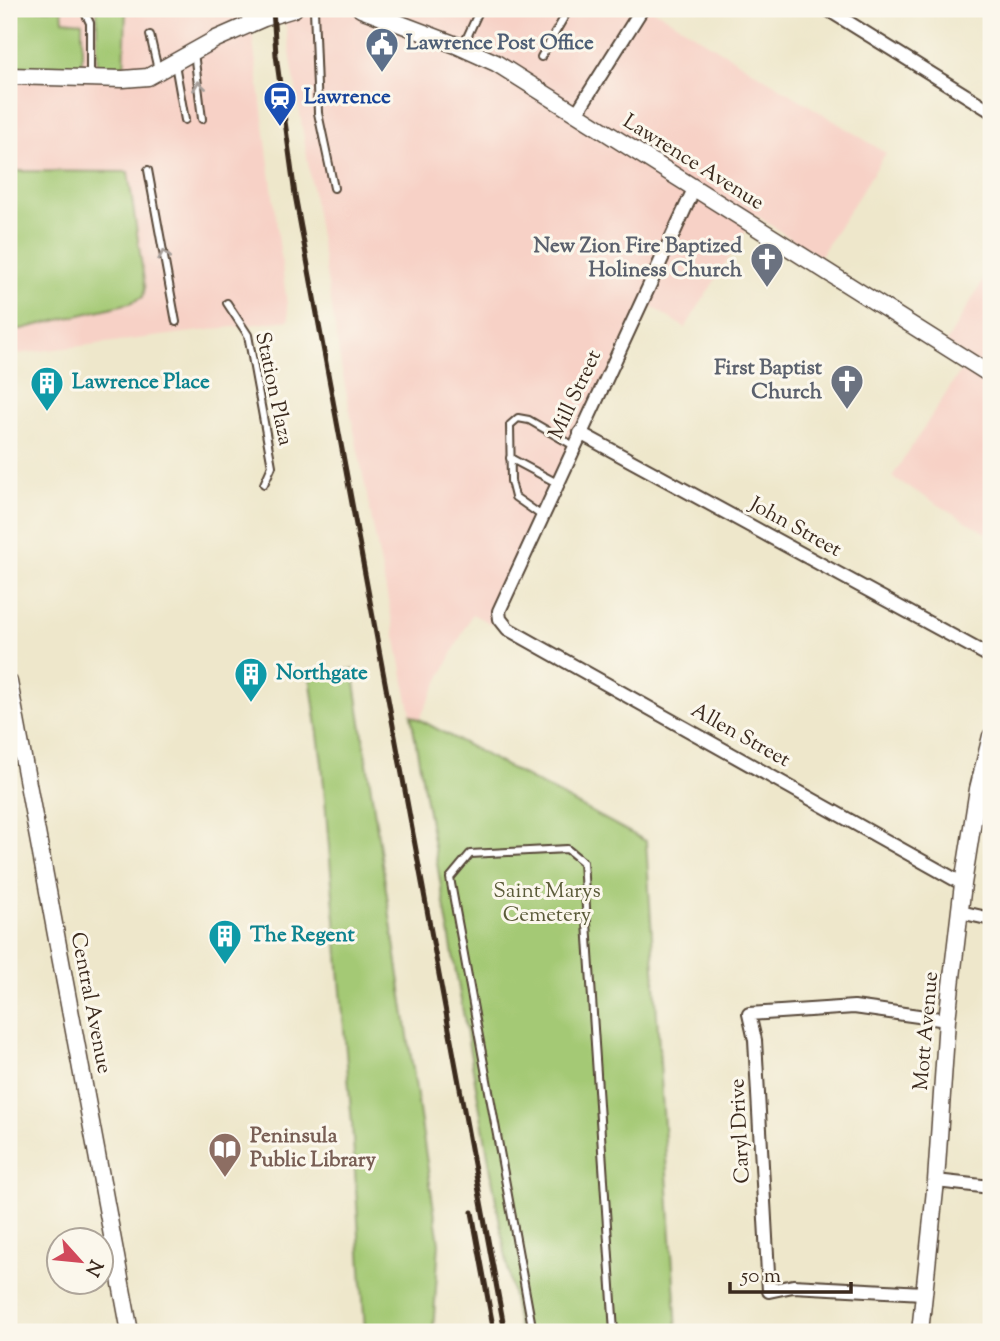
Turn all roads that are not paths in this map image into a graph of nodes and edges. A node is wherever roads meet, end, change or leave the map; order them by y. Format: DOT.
graph roads {
  1 [pos="83,9"];
  2 [pos="243,9"];
  3 [pos="294,9"];
  4 [pos="314,9"];
  5 [pos="480,9"];
  6 [pos="569,9"];
  7 [pos="642,9"];
  8 [pos="827,9"];
  9 [pos="369,10"];
  10 [pos="247,26"];
  11 [pos="150,35"];
  12 [pos="462,48"];
  13 [pos="194,52"];
  14 [pos="541,57"];
  15 [pos="175,64"];
  16 [pos="159,72"];
  17 [pos="9,76"];
  18 [pos="90,78"];
  19 [pos="991,111"];
  20 [pos="576,114"];
  21 [pos="202,119"];
  22 [pos="185,120"];
  23 [pos="148,170"];
  24 [pos="334,188"];
  25 [pos="694,189"];
  26 [pos="227,303"];
  27 [pos="176,323"];
  28 [pos="991,375"];
  29 [pos="580,433"];
  30 [pos="574,446"];
  31 [pos="510,458"];
  32 [pos="557,483"];
  33 [pos="264,485"];
  34 [pos="542,516"];
  35 [pos="500,620"];
  36 [pos="991,657"];
  37 [pos="9,685"];
  38 [pos="991,736"];
  39 [pos="963,884"];
  40 [pos="960,912"];
  41 [pos="991,919"];
  42 [pos="947,1020"];
  43 [pos="936,1181"];
  44 [pos="991,1186"];
  45 [pos="923,1293"];
  46 [pos="130,1332"];
  47 [pos="533,1332"];
  48 [pos="614,1332"];
  49 [pos="920,1332"];
  1 -- 18 [label="lane"];
  2 -- 10 [label="lane"];
  3 -- 10 [label="street"];
  4 -- 24 [label="lane"];
  5 -- 12 [label="lane"];
  6 -- 14 [label="lane"];
  7 -- 20 [label="street"];
  8 -- 19 [label="street"];
  9 -- 12 [label="street, Lawrence Avenue"];
  10 -- 13 [label="street"];
  11 -- 16 [label="lane"];
  12 -- 20 [label="street, Lawrence Avenue"];
  13 -- 15 [label="street"];
  21 -- 13 [label="lane, one-way"];
  15 -- 16 [label="street"];
  15 -- 22 [label="lane"];
  16 -- 18 [label="street"];
  17 -- 18 [label="street"];
  20 -- 25 [label="street, Lawrence Avenue"];
  27 -- 23 [label="lane, one-way"];
  25 -- 28 [label="street, Lawrence Avenue"];
  25 -- 29 [label="street, Mill Street"];
  26 -- 33 [label="lane, Station Plaza"];
  29 -- 30 [label="street, Mill Street"];
  29 -- 36 [label="street, John Street"];
  30 -- 31 [label="lane"];
  30 -- 32 [label="street, Mill Street"];
  31 -- 32 [label="lane"];
  31 -- 34 [label="lane"];
  32 -- 34 [label="street, Mill Street"];
  34 -- 35 [label="street, Mill Street"];
  35 -- 39 [label="street, Allen Street"];
  37 -- 46 [label="street, Central Avenue"];
  38 -- 39 [label="street, Mott Avenue"];
  39 -- 40 [label="street, Mott Avenue"];
  40 -- 41 [label="street"];
  40 -- 42 [label="street, Mott Avenue"];
  42 -- 43 [label="street, Mott Avenue"];
  42 -- 45 [label="street, Caryl Drive"];
  43 -- 44 [label="street"];
  43 -- 45 [label="street, Mott Avenue"];
  45 -- 49 [label="street, Mott Avenue"];
  47 -- 48 [label="lane"];
}
